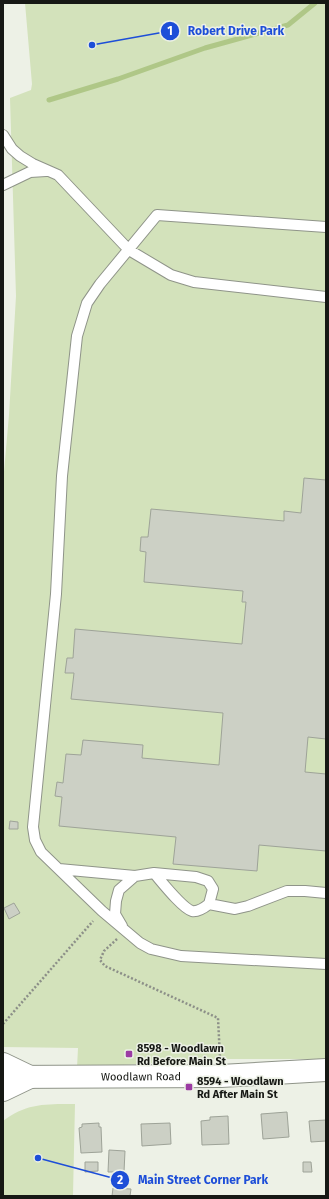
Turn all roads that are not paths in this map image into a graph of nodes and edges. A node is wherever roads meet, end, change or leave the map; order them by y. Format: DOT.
graph roads {
  1 [pos="3,135"];
  2 [pos="48,171"];
  3 [pos="3,185"];
  4 [pos="326,227"];
  5 [pos="130,250"];
  6 [pos="326,297"];
  7 [pos="59,869"];
  8 [pos="154,873"];
  9 [pos="135,876"];
  10 [pos="326,893"];
  11 [pos="209,904"];
  12 [pos="125,932"];
  13 [pos="326,964"];
  14 [pos="3,1064"];
  15 [pos="326,1070"];
  16 [pos="3,1077"];
  17 [pos="30,1077"];
  18 [pos="3,1090"];
  1 -- 2 [label="lane"];
  2 -- 3 [label="lane"];
  2 -- 5 [label="lane"];
  4 -- 5 [label="lane"];
  5 -- 6 [label="lane"];
  5 -- 7 [label="lane"];
  7 -- 9 [label="lane"];
  7 -- 12 [label="lane"];
  8 -- 9 [label="lane"];
  8 -- 11 [label="lane"];
  8 -- 11 [label="lane"];
  9 -- 12 [label="lane"];
  10 -- 11 [label="lane"];
  12 -- 13 [label="lane"];
  14 -- 17 [label="street"];
  15 -- 17 [label="street, Woodlawn Road"];
  16 -- 17 [label="street, Woodlawn Road"];
  17 -- 18 [label="street"];
}
